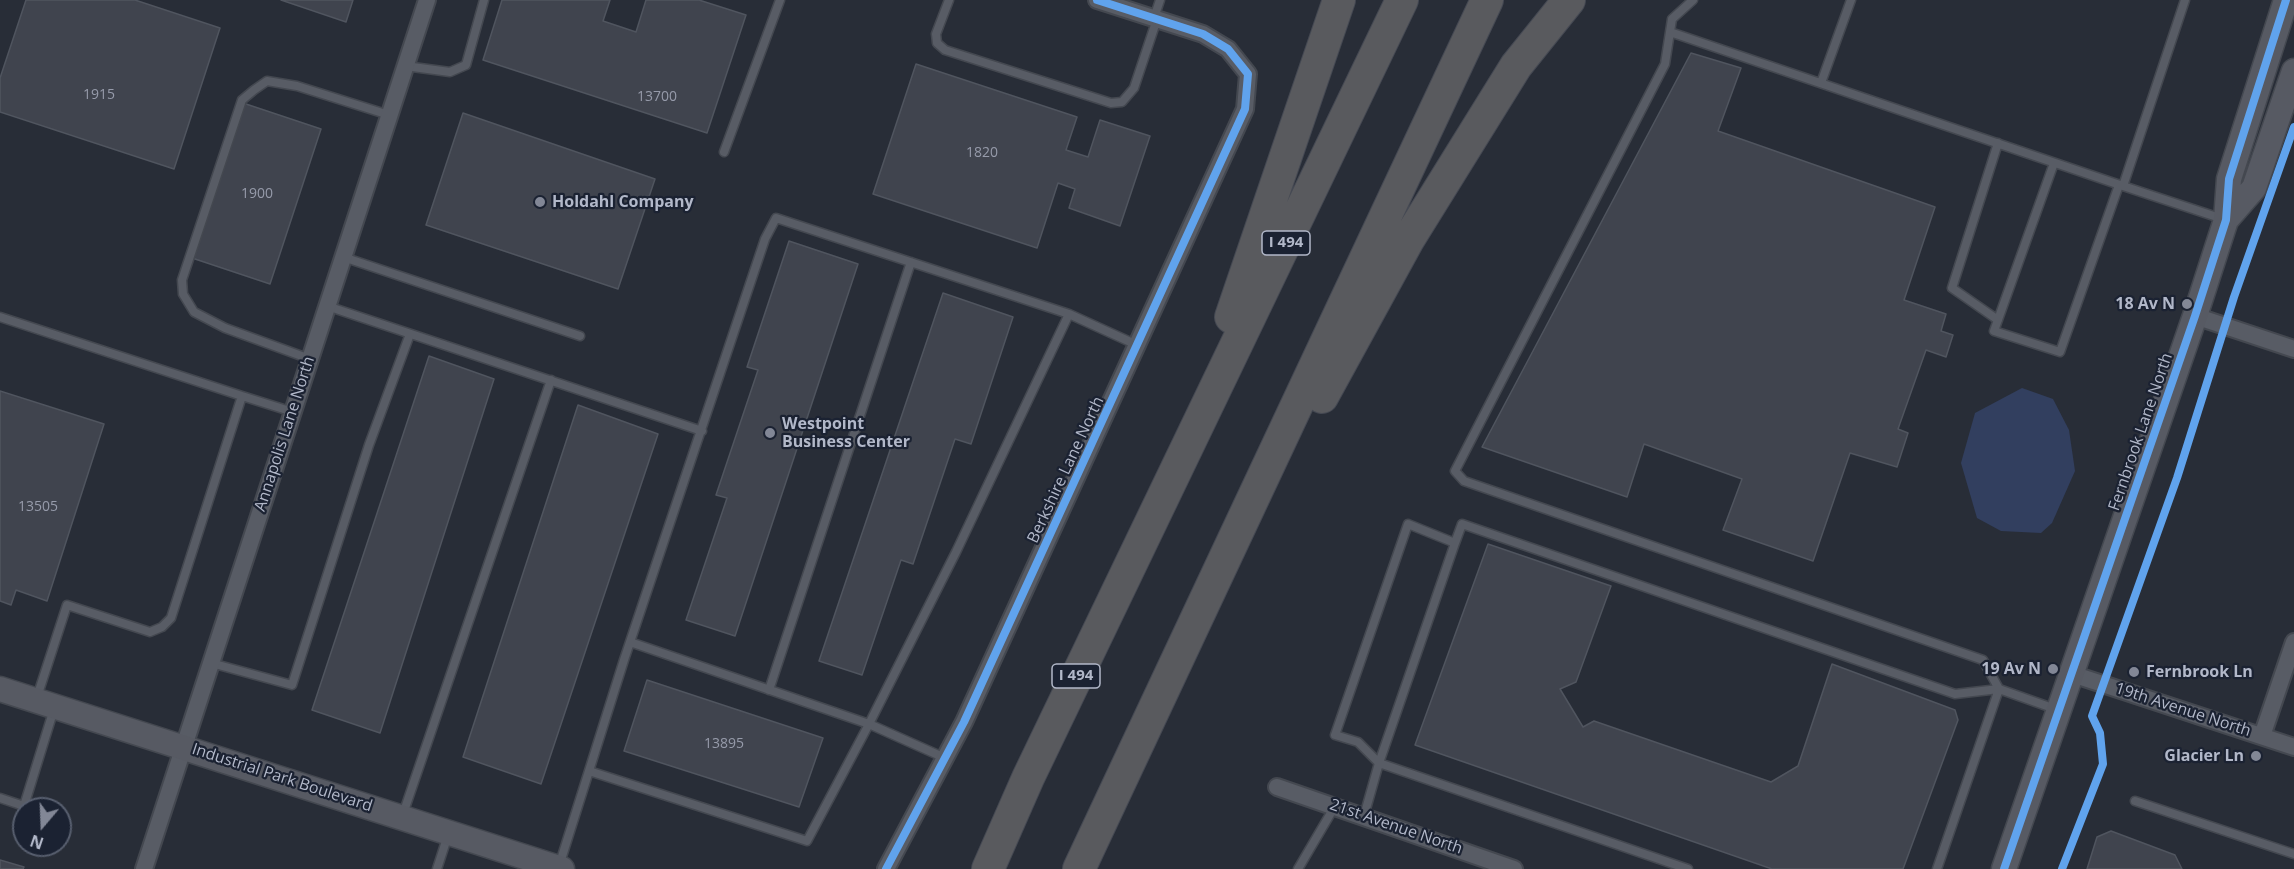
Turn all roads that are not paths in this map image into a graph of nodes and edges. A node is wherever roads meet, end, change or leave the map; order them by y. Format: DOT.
graph roads {
  1 [pos="427,0"];
  2 [pos="484,0"];
  3 [pos="780,0"];
  4 [pos="949,0"];
  5 [pos="1097,0"];
  6 [pos="1160,0"];
  7 [pos="1339,0"];
  8 [pos="1402,0"];
  9 [pos="1487,0"];
  10 [pos="1569,0"];
  11 [pos="1693,0"];
  12 [pos="1851,0"];
  13 [pos="2185,0"];
  14 [pos="2286,0"];
  15 [pos="1155,19"];
  16 [pos="1670,32"];
  17 [pos="405,66"];
  18 [pos="2294,71"];
  19 [pos="1821,83"];
  20 [pos="389,115"];
  21 [pos="1998,143"];
  22 [pos="724,152"];
  23 [pos="2054,163"];
  24 [pos="2121,185"];
  25 [pos="2226,220"];
  26 [pos="343,257"];
  27 [pos="911,262"];
  28 [pos="327,306"];
  29 [pos="1070,314"];
  30 [pos="0,316"];
  31 [pos="2195,316"];
  32 [pos="1998,320"];
  33 [pos="410,334"];
  34 [pos="580,336"];
  35 [pos="1138,346"];
  36 [pos="2294,349"];
  37 [pos="310,359"];
  38 [pos="551,380"];
  39 [pos="242,396"];
  40 [pos="293,412"];
  41 [pos="702,431"];
  42 [pos="1261,480"];
  43 [pos="1168,485"];
  44 [pos="1455,543"];
  45 [pos="630,642"];
  46 [pos="2294,642"];
  47 [pos="211,663"];
  48 [pos="2072,674"];
  49 [pos="0,689"];
  50 [pos="1999,689"];
  51 [pos="769,690"];
  52 [pos="46,703"];
  53 [pos="2060,710"];
  54 [pos="869,724"];
  55 [pos="2262,736"];
  56 [pos="184,746"];
  57 [pos="2294,747"];
  58 [pos="945,758"];
  59 [pos="1379,763"];
  60 [pos="589,771"];
  61 [pos="1277,787"];
  62 [pos="0,798"];
  63 [pos="2135,801"];
  64 [pos="1335,806"];
  65 [pos="1364,816"];
  66 [pos="402,817"];
  67 [pos="449,833"];
  68 [pos="2294,854"];
  69 [pos="560,868"];
  70 [pos="144,869"];
  71 [pos="437,869"];
  72 [pos="886,869"];
  73 [pos="988,869"];
  74 [pos="1079,869"];
  75 [pos="1298,869"];
  76 [pos="1514,869"];
  77 [pos="1688,869"];
  78 [pos="1937,869"];
  79 [pos="2004,869"];
  1 -- 17 [label="street, Annapolis Lane North"];
  2 -- 17 [label="lane"];
  3 -- 22 [label="lane"];
  4 -- 15 [label="lane"];
  5 -- 15 [label="street"];
  6 -- 15 [label="lane"];
  7 -- 43 [label="highway"];
  8 -- 43 [label="highway, I 494"];
  9 -- 42 [label="highway"];
  10 -- 42 [label="highway"];
  11 -- 16 [label="lane"];
  12 -- 19 [label="lane"];
  13 -- 24 [label="lane"];
  14 -- 25 [label="street, Fernbrook Lane North"];
  15 -- 35 [label="street, Berkshire Lane North"];
  16 -- 19 [label="lane"];
  16 -- 50 [label="lane"];
  17 -- 20 [label="street, Annapolis Lane North"];
  18 -- 25 [label="street, Fernbrook Lane North"];
  19 -- 21 [label="lane"];
  20 -- 26 [label="street, Annapolis Lane North"];
  20 -- 37 [label="lane"];
  21 -- 23 [label="lane"];
  21 -- 32 [label="lane"];
  23 -- 24 [label="lane"];
  23 -- 32 [label="lane"];
  24 -- 25 [label="lane"];
  24 -- 32 [label="lane"];
  25 -- 31 [label="street, Fernbrook Lane North"];
  26 -- 28 [label="street, Annapolis Lane North"];
  26 -- 34 [label="lane"];
  27 -- 29 [label="lane"];
  27 -- 41 [label="lane"];
  27 -- 51 [label="lane"];
  28 -- 33 [label="lane"];
  28 -- 37 [label="street, Annapolis Lane North"];
  29 -- 35 [label="lane"];
  29 -- 54 [label="lane"];
  30 -- 39 [label="lane"];
  31 -- 36 [label="street"];
  31 -- 48 [label="street, Fernbrook Lane North"];
  33 -- 38 [label="lane"];
  33 -- 47 [label="lane"];
  35 -- 58 [label="street, Berkshire Lane North"];
  37 -- 40 [label="street, Annapolis Lane North"];
  38 -- 41 [label="lane"];
  38 -- 66 [label="lane"];
  39 -- 40 [label="lane"];
  39 -- 52 [label="lane"];
  40 -- 47 [label="street, Annapolis Lane North"];
  41 -- 45 [label="lane"];
  42 -- 74 [label="highway"];
  43 -- 73 [label="highway, I 494"];
  44 -- 50 [label="lane"];
  44 -- 59 [label="lane"];
  44 -- 59 [label="lane"];
  45 -- 51 [label="lane"];
  45 -- 60 [label="lane"];
  46 -- 55 [label="street"];
  47 -- 56 [label="street, Annapolis Lane North"];
  48 -- 53 [label="street, Fernbrook Lane North"];
  48 -- 55 [label="street, 19th Avenue North"];
  49 -- 52 [label="street, Industrial Park Boulevard"];
  50 -- 53 [label="lane"];
  50 -- 78 [label="lane"];
  51 -- 54 [label="lane"];
  52 -- 56 [label="street, Industrial Park Boulevard"];
  52 -- 62 [label="lane"];
  53 -- 79 [label="street, Fernbrook Lane North"];
  54 -- 58 [label="lane"];
  54 -- 60 [label="lane"];
  55 -- 57 [label="street, 19th Avenue North"];
  56 -- 66 [label="street, Industrial Park Boulevard"];
  56 -- 70 [label="street, Annapolis Lane North"];
  58 -- 72 [label="street, Berkshire Lane North"];
  59 -- 65 [label="lane"];
  59 -- 77 [label="lane"];
  60 -- 69 [label="lane"];
  61 -- 64 [label="street, 21st Avenue North"];
  63 -- 68 [label="lane"];
  64 -- 65 [label="street, 21st Avenue North"];
  64 -- 75 [label="lane"];
  65 -- 76 [label="street, 21st Avenue North"];
  66 -- 67 [label="street, Industrial Park Boulevard"];
  67 -- 69 [label="street, Industrial Park Boulevard"];
  67 -- 71 [label="lane"];
}
